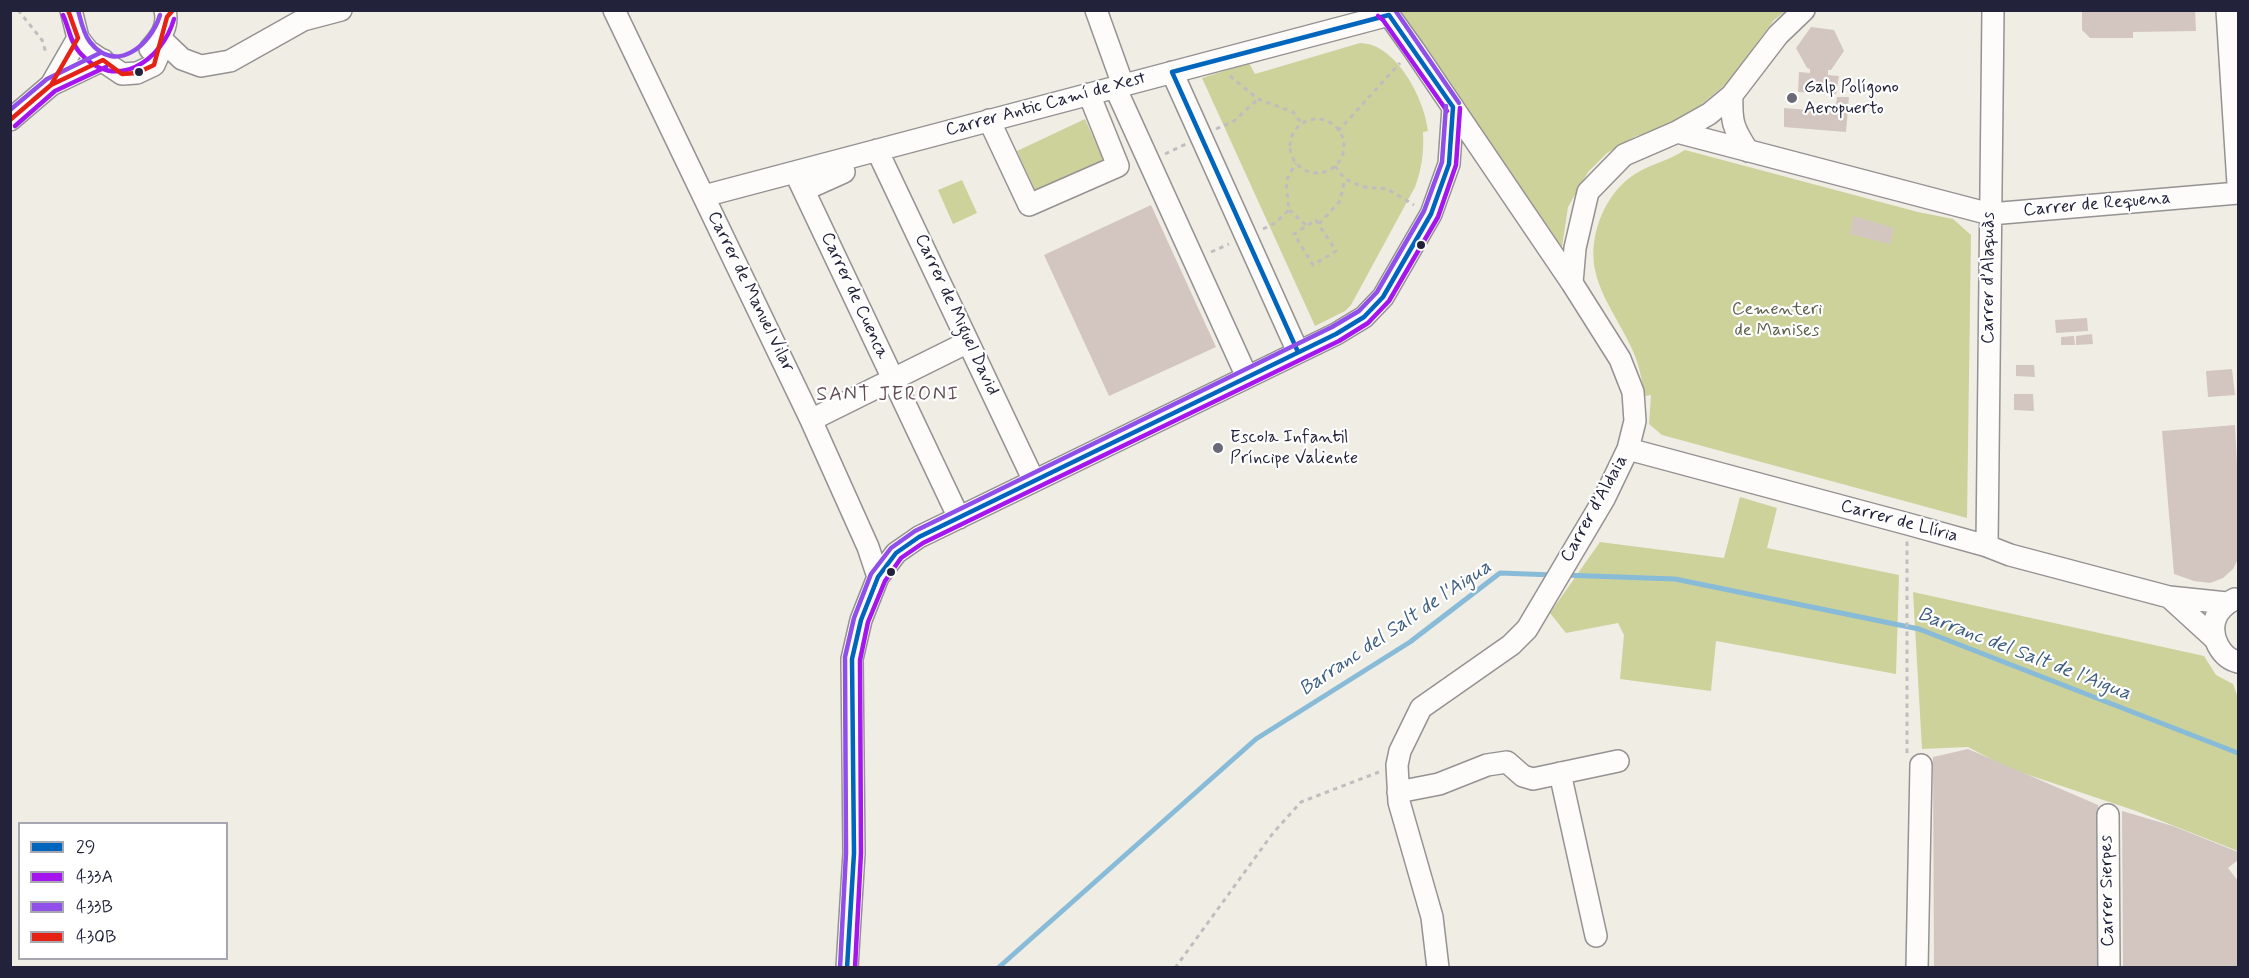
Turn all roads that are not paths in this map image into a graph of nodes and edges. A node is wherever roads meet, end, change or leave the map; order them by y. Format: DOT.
graph roads {
  1 [pos="341,10"];
  2 [pos="614,10"];
  3 [pos="1096,10"];
  4 [pos="1804,10"];
  5 [pos="1993,10"];
  6 [pos="2227,10"];
  7 [pos="70,11"];
  8 [pos="1387,12"];
  9 [pos="168,13"];
  10 [pos="78,38"];
  11 [pos="160,38"];
  12 [pos="103,60"];
  13 [pos="1172,72"];
  14 [pos="51,85"];
  15 [pos="1119,86"];
  16 [pos="1089,94"];
  17 [pos="1732,95"];
  18 [pos="1453,107"];
  19 [pos="10,120"];
  20 [pos="989,120"];
  21 [pos="1677,132"];
  22 [pos="877,150"];
  23 [pos="1748,151"];
  24 [pos="799,181"];
  25 [pos="2238,184"];
  26 [pos="2238,194"];
  27 [pos="704,196"];
  28 [pos="1990,214"];
  29 [pos="1572,283"];
  30 [pos="968,342"];
  31 [pos="1298,352"];
  32 [pos="1246,377"];
  33 [pos="893,379"];
  34 [pos="812,420"];
  35 [pos="1628,449"];
  36 [pos="1034,481"];
  37 [pos="959,518"];
  38 [pos="1987,546"];
  39 [pos="878,577"];
  40 [pos="2169,597"];
  41 [pos="2232,600"];
  42 [pos="2215,639"];
  43 [pos="2237,664"];
  44 [pos="1914,760"];
  45 [pos="1618,761"];
  46 [pos="1560,773"];
  47 [pos="1398,792"];
  48 [pos="2108,815"];
  49 [pos="1596,936"];
  50 [pos="847,968"];
  51 [pos="1438,968"];
  52 [pos="1917,968"];
  53 [pos="2109,968"];
  1 -- 11 [label="street"];
  2 -- 27 [label="street, Carrer de Manuel Vilar"];
  3 -- 15 [label="street"];
  4 -- 17 [label="street"];
  5 -- 28 [label="street, Carrer d’Alaquàs"];
  6 -- 25 [label="street"];
  7 -- 10 [label="street"];
  8 -- 13 [label="street, Carrer Antic Camí de Xest"];
  8 -- 18 [label="street, Carrer d’Aldaia"];
  9 -- 11 [label="street"];
  10 -- 12 [label="street"];
  10 -- 14 [label="street"];
  11 -- 12 [label="street"];
  12 -- 14 [label="street"];
  13 -- 15 [label="street, Carrer Antic Camí de Xest"];
  13 -- 31 [label="street"];
  14 -- 19 [label="street"];
  15 -- 16 [label="street, Carrer Antic Camí de Xest"];
  15 -- 32 [label="street"];
  16 -- 20 [label="street, Carrer Antic Camí de Xest"];
  16 -- 20 [label="street"];
  17 -- 21 [label="street"];
  17 -- 23 [label="street"];
  18 -- 29 [label="street, Carrer d’Aldaia"];
  18 -- 31 [label="street"];
  20 -- 22 [label="street, Carrer Antic Camí de Xest"];
  21 -- 23 [label="street, Carrer de Requena"];
  21 -- 29 [label="street"];
  22 -- 24 [label="street, Carrer Antic Camí de Xest"];
  22 -- 30 [label="street, Carrer de Miguel David"];
  23 -- 28 [label="street, Carrer de Requena"];
  24 -- 27 [label="street"];
  24 -- 33 [label="street, Carrer de Cuenca"];
  26 -- 28 [label="street, Carrer de Requena"];
  27 -- 34 [label="street, Carrer de Manuel Vilar"];
  28 -- 38 [label="street, Carrer d’Alaquàs"];
  29 -- 35 [label="street, Carrer d’Aldaia"];
  30 -- 33 [label="street"];
  30 -- 36 [label="street, Carrer de Miguel David"];
  31 -- 32 [label="street"];
  32 -- 36 [label="street"];
  33 -- 34 [label="street"];
  33 -- 37 [label="street, Carrer de Cuenca"];
  34 -- 39 [label="street, Carrer de Manuel Vilar"];
  35 -- 38 [label="street, Carrer de Llíria"];
  35 -- 47 [label="street, Carrer d’Aldaia"];
  36 -- 37 [label="street"];
  37 -- 39 [label="street"];
  38 -- 40 [label="street, Carrer de Llíria"];
  39 -- 50 [label="street"];
  40 -- 41 [label="street, Carrer de Llíria"];
  40 -- 42 [label="street, Carrer de Llíria"];
  41 -- 42 [label="street"];
  42 -- 43 [label="street, Carrer de Llíria"];
  44 -- 52 [label="street"];
  45 -- 46 [label="street"];
  46 -- 47 [label="street"];
  46 -- 49 [label="street"];
  47 -- 51 [label="street, Carrer d’Aldaia"];
  48 -- 53 [label="street, Carrer Sierpes"];
}
